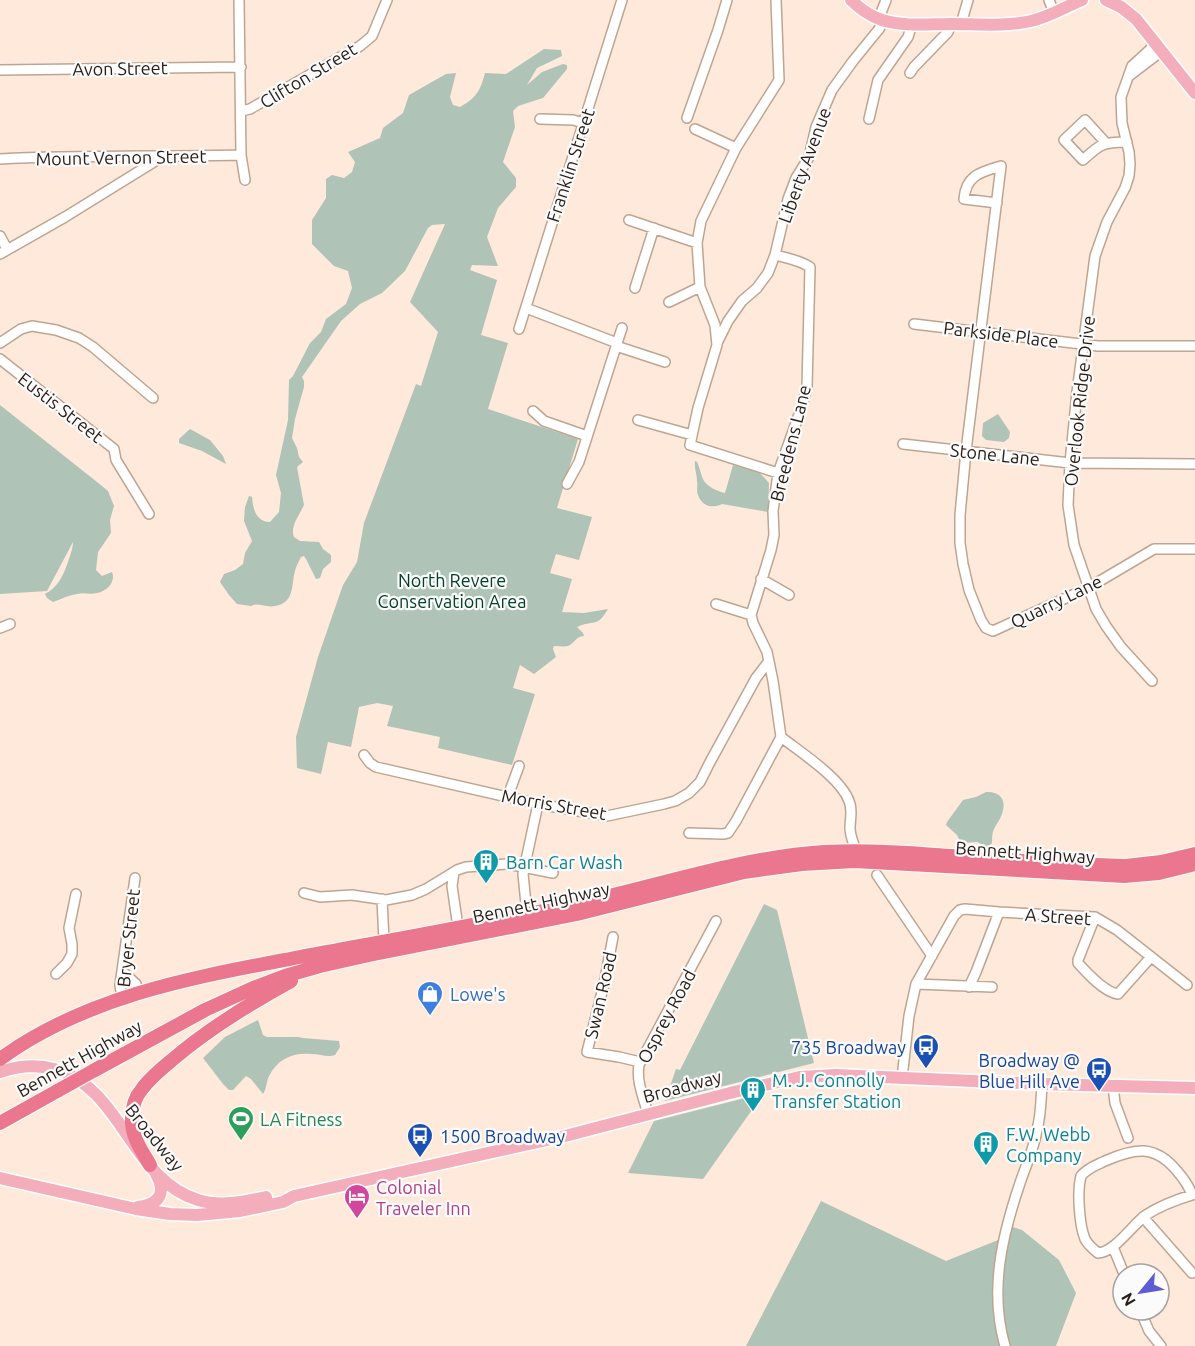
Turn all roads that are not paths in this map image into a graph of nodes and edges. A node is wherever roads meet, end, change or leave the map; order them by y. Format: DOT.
graph roads {
  1 [pos="239,0"];
  2 [pos="386,0"];
  3 [pos="622,0"];
  4 [pos="727,0"];
  5 [pos="776,0"];
  6 [pos="851,0"];
  7 [pos="886,0"];
  8 [pos="969,0"];
  9 [pos="1049,0"];
  10 [pos="1082,0"];
  11 [pos="1106,0"];
  12 [pos="1054,13"];
  13 [pos="881,19"];
  14 [pos="912,24"];
  15 [pos="956,24"];
  16 [pos="1159,47"];
  17 [pos="241,67"];
  18 [pos="0,70"];
  19 [pos="910,73"];
  20 [pos="1195,93"];
  21 [pos="241,111"];
  22 [pos="687,118"];
  23 [pos="540,119"];
  24 [pos="869,119"];
  25 [pos="584,123"];
  26 [pos="695,129"];
  27 [pos="1127,142"];
  28 [pos="1106,143"];
  29 [pos="736,148"];
  30 [pos="241,155"];
  31 [pos="162,157"];
  32 [pos="0,159"];
  33 [pos="245,180"];
  34 [pos="997,203"];
  35 [pos="629,220"];
  36 [pos="654,228"];
  37 [pos="0,236"];
  38 [pos="697,243"];
  39 [pos="4,252"];
  40 [pos="775,255"];
  41 [pos="700,287"];
  42 [pos="635,288"];
  43 [pos="669,302"];
  44 [pos="526,308"];
  45 [pos="914,324"];
  46 [pos="622,328"];
  47 [pos="519,329"];
  48 [pos="981,331"];
  49 [pos="0,343"];
  50 [pos="1083,344"];
  51 [pos="617,345"];
  52 [pos="717,345"];
  53 [pos="1195,346"];
  54 [pos="0,359"];
  55 [pos="664,362"];
  56 [pos="153,398"];
  57 [pos="533,411"];
  58 [pos="638,420"];
  59 [pos="692,435"];
  60 [pos="587,436"];
  61 [pos="903,444"];
  62 [pos="966,451"];
  63 [pos="1070,463"];
  64 [pos="1195,464"];
  65 [pos="778,473"];
  66 [pos="567,484"];
  67 [pos="149,514"];
  68 [pos="1195,549"];
  69 [pos="761,579"];
  70 [pos="1088,588"];
  71 [pos="789,595"];
  72 [pos="716,604"];
  73 [pos="751,615"];
  74 [pos="10,624"];
  75 [pos="0,628"];
  76 [pos="769,661"];
  77 [pos="1152,681"];
  78 [pos="781,737"];
  79 [pos="364,755"];
  80 [pos="519,766"];
  81 [pos="508,796"];
  82 [pos="538,804"];
  83 [pos="689,833"];
  84 [pos="856,851"];
  85 [pos="1195,854"];
  86 [pos="1195,864"];
  87 [pos="524,867"];
  88 [pos="454,872"];
  89 [pos="553,873"];
  90 [pos="877,875"];
  91 [pos="135,878"];
  92 [pos="304,893"];
  93 [pos="76,894"];
  94 [pos="382,899"];
  95 [pos="999,912"];
  96 [pos="527,914"];
  97 [pos="1095,917"];
  98 [pos="716,921"];
  99 [pos="458,927"];
  100 [pos="613,937"];
  101 [pos="384,941"];
  102 [pos="932,956"];
  103 [pos="1151,957"];
  104 [pos="320,966"];
  105 [pos="122,971"];
  106 [pos="56,974"];
  107 [pos="916,984"];
  108 [pos="1187,985"];
  109 [pos="969,987"];
  110 [pos="992,987"];
  111 [pos="139,992"];
  112 [pos="122,998"];
  113 [pos="0,1059"];
  114 [pos="640,1062"];
  115 [pos="0,1072"];
  116 [pos="902,1078"];
  117 [pos="1042,1084"];
  118 [pos="1113,1086"];
  119 [pos="1195,1088"];
  120 [pos="648,1114"];
  121 [pos="0,1123"];
  122 [pos="1128,1138"];
  123 [pos="150,1165"];
  124 [pos="0,1178"];
  125 [pos="1193,1195"];
  126 [pos="294,1196"];
  127 [pos="131,1208"];
  128 [pos="1143,1218"];
  129 [pos="1113,1247"];
  130 [pos="1119,1262"];
  131 [pos="1192,1273"];
  132 [pos="1145,1322"];
  133 [pos="1005,1346"];
  134 [pos="1161,1346"];
  1 -- 17 [label="street"];
  2 -- 21 [label="street, Clifton Street"];
  3 -- 25 [label="street, Franklin Street"];
  4 -- 22 [label="street"];
  5 -- 29 [label="street"];
  6 -- 13 [label="main road"];
  7 -- 13 [label="street, Liberty Avenue"];
  8 -- 15 [label="street"];
  9 -- 12 [label="street"];
  10 -- 12 [label="main road"];
  11 -- 16 [label="main road"];
  12 -- 15 [label="main road"];
  13 -- 14 [label="main road"];
  13 -- 40 [label="street, Liberty Avenue"];
  14 -- 15 [label="main road"];
  14 -- 24 [label="street"];
  15 -- 19 [label="street"];
  16 -- 20 [label="main road"];
  16 -- 27 [label="street, Overlook Ridge Drive"];
  17 -- 18 [label="street, Avon Street"];
  17 -- 21 [label="street"];
  21 -- 30 [label="street"];
  23 -- 25 [label="street"];
  25 -- 44 [label="street, Franklin Street"];
  26 -- 29 [label="street"];
  27 -- 28 [label="street"];
  27 -- 50 [label="street, Overlook Ridge Drive"];
  28 -- 28 [label="street"];
  29 -- 38 [label="street"];
  30 -- 31 [label="street, Mount Vernon Street"];
  30 -- 33 [label="street"];
  31 -- 32 [label="street, Mount Vernon Street"];
  31 -- 39 [label="street"];
  34 -- 34 [label="street, Quarry Lane"];
  34 -- 48 [label="street, Quarry Lane"];
  35 -- 36 [label="street"];
  36 -- 38 [label="street"];
  36 -- 42 [label="street"];
  37 -- 39 [label="street"];
  38 -- 41 [label="street"];
  40 -- 52 [label="street, Liberty Avenue"];
  40 -- 65 [label="street, Breedens Lane"];
  41 -- 43 [label="street"];
  41 -- 52 [label="street"];
  44 -- 47 [label="street, Franklin Street"];
  44 -- 51 [label="street"];
  45 -- 48 [label="street, Parkside Place"];
  46 -- 51 [label="street"];
  48 -- 50 [label="street, Parkside Place"];
  48 -- 62 [label="street, Quarry Lane"];
  49 -- 56 [label="street"];
  50 -- 53 [label="street, Parkside Place"];
  50 -- 63 [label="street, Overlook Ridge Drive"];
  51 -- 55 [label="street"];
  51 -- 60 [label="street"];
  52 -- 59 [label="street, Liberty Avenue"];
  54 -- 67 [label="street, Eustis Street"];
  57 -- 60 [label="street"];
  58 -- 59 [label="street"];
  59 -- 65 [label="street"];
  60 -- 66 [label="street"];
  61 -- 62 [label="street, Stone Lane"];
  62 -- 63 [label="street, Stone Lane"];
  62 -- 70 [label="street, Quarry Lane"];
  63 -- 64 [label="street, Stone Lane"];
  63 -- 70 [label="street, Overlook Ridge Drive"];
  65 -- 69 [label="street, Breedens Lane"];
  68 -- 70 [label="street, Quarry Lane"];
  69 -- 71 [label="street"];
  69 -- 73 [label="street, Breedens Lane"];
  70 -- 77 [label="street, Overlook Ridge Drive"];
  72 -- 73 [label="street"];
  73 -- 76 [label="street"];
  74 -- 75 [label="street"];
  76 -- 78 [label="street"];
  76 -- 82 [label="street, Morris Street"];
  78 -- 83 [label="street"];
  78 -- 84 [label="street"];
  79 -- 81 [label="street, Morris Street"];
  80 -- 81 [label="street"];
  81 -- 82 [label="street, Morris Street"];
  82 -- 87 [label="street"];
  84 -- 85 [label="highway, Bennett Highway"];
  84 -- 96 [label="highway, Bennett Highway"];
  86 -- 104 [label="highway, Bennett Highway"];
  87 -- 88 [label="street"];
  87 -- 89 [label="street"];
  87 -- 96 [label="street"];
  88 -- 94 [label="street"];
  88 -- 99 [label="street"];
  90 -- 102 [label="street"];
  91 -- 105 [label="street, Bryer Street"];
  92 -- 94 [label="street"];
  93 -- 106 [label="street"];
  94 -- 101 [label="street"];
  95 -- 97 [label="street, A Street"];
  95 -- 102 [label="street, A Street"];
  95 -- 109 [label="street"];
  96 -- 99 [label="highway, Bennett Highway"];
  97 -- 103 [label="street, A Street"];
  97 -- 103 [label="street"];
  98 -- 114 [label="street, Osprey Road"];
  99 -- 101 [label="highway, Bennett Highway"];
  100 -- 114 [label="street, Swan Road"];
  101 -- 111 [label="highway, Bennett Highway"];
  102 -- 107 [label="street"];
  103 -- 108 [label="street, A Street"];
  104 -- 121 [label="highway, Bennett Highway, bridge"];
  104 -- 123 [label="highway"];
  105 -- 111 [label="street"];
  105 -- 112 [label="street, Bryer Street"];
  107 -- 109 [label="street"];
  107 -- 116 [label="street"];
  109 -- 110 [label="street"];
  111 -- 112 [label="highway, Bennett Highway"];
  112 -- 113 [label="highway, Bennett Highway"];
  114 -- 120 [label="street, Osprey Road"];
  115 -- 123 [label="main road, Broadway"];
  116 -- 117 [label="main road, Broadway"];
  116 -- 120 [label="main road, Broadway"];
  117 -- 118 [label="main road, Broadway"];
  117 -- 133 [label="street"];
  118 -- 119 [label="main road, Broadway"];
  118 -- 122 [label="street"];
  120 -- 126 [label="main road, Broadway"];
  123 -- 126 [label="main road, Broadway"];
  123 -- 127 [label="main road"];
  124 -- 127 [label="main road, Broadway"];
  125 -- 128 [label="street"];
  125 -- 129 [label="street"];
  126 -- 127 [label="main road, Broadway"];
  128 -- 129 [label="street"];
  128 -- 131 [label="street"];
  129 -- 130 [label="street"];
  132 -- 134 [label="street"];
}
